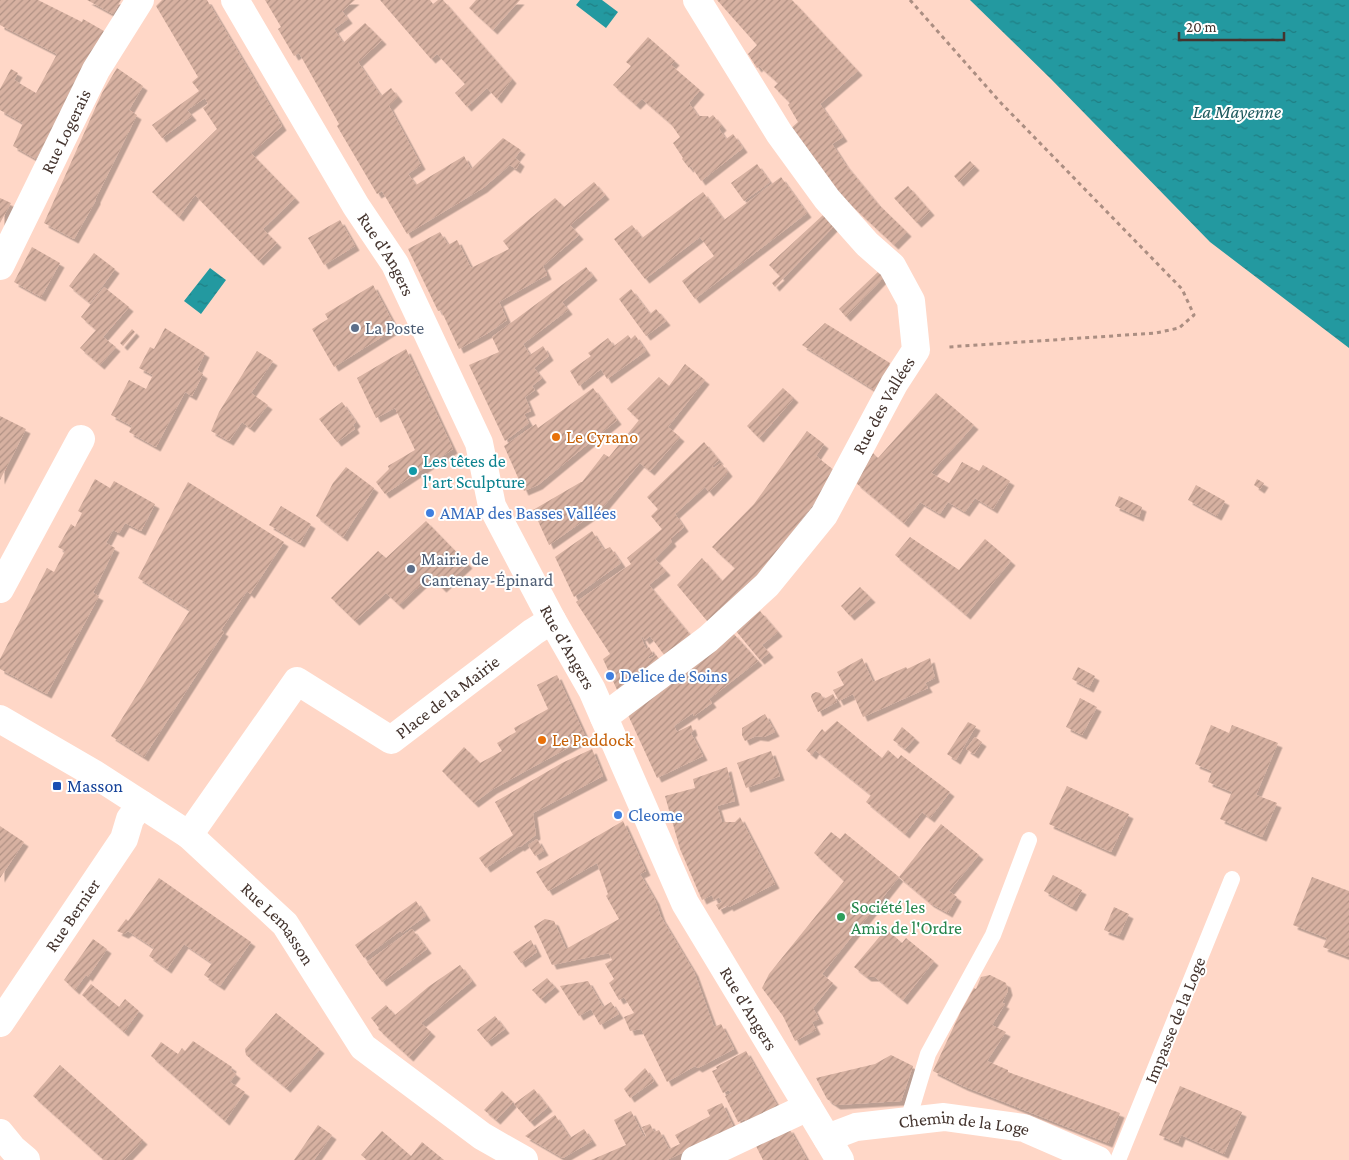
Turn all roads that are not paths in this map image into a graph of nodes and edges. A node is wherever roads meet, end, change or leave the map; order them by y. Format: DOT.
graph roads {
  1 [pos="140,0"];
  2 [pos="235,0"];
  3 [pos="696,0"];
  4 [pos="0,266"];
  5 [pos="81,440"];
  6 [pos="0,589"];
  7 [pos="552,620"];
  8 [pos="604,717"];
  9 [pos="0,719"];
  10 [pos="141,804"];
  11 [pos="189,835"];
  12 [pos="1029,840"];
  13 [pos="1232,879"];
  14 [pos="0,1023"];
  15 [pos="808,1107"];
  16 [pos="908,1120"];
  17 [pos="0,1133"];
  18 [pos="834,1149"];
  19 [pos="26,1160"];
  20 [pos="524,1160"];
  21 [pos="695,1160"];
  22 [pos="1098,1160"];
  23 [pos="1118,1160"];
  1 -- 4 [label="street, Rue Logerais"];
  2 -- 7 [label="street, Rue d'Angers"];
  3 -- 8 [label="street, Rue des Vallées"];
  5 -- 6 [label="street"];
  7 -- 8 [label="street, Rue d'Angers"];
  7 -- 11 [label="street, Place de la Mairie"];
  8 -- 15 [label="street, Rue d'Angers"];
  9 -- 10 [label="street, Rue Lemasson"];
  10 -- 11 [label="street, Rue Lemasson"];
  10 -- 14 [label="street, Rue Bernier"];
  11 -- 20 [label="street, Rue Lemasson"];
  12 -- 16 [label="lane"];
  13 -- 23 [label="lane, Impasse de la Loge"];
  15 -- 18 [label="street, Rue d'Angers"];
  15 -- 21 [label="street"];
  16 -- 18 [label="street, Chemin de la Loge"];
  16 -- 22 [label="street, Chemin de la Loge"];
  17 -- 19 [label="street"];
}
